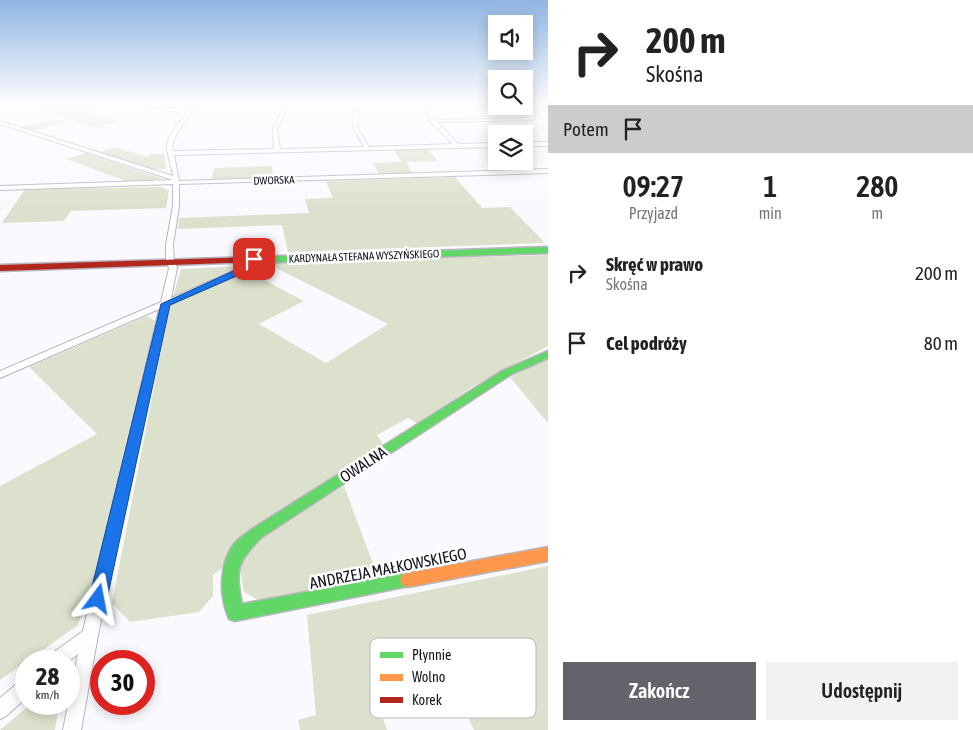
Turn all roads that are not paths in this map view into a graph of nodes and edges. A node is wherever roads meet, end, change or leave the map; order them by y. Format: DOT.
graph roads {
  1 [pos="48,138"];
  2 [pos="172,138"];
  3 [pos="276,138"];
  4 [pos="361,138"];
  5 [pos="449,138"];
  6 [pos="533,144"];
  7 [pos="548,144"];
  8 [pos="488,145"];
  9 [pos="457,146"];
  10 [pos="367,148"];
  11 [pos="277,150"];
  12 [pos="172,153"];
  13 [pos="548,171"];
  14 [pos="175,181"];
  15 [pos="0,188"];
  16 [pos="548,250"];
  17 [pos="254,259"];
  18 [pos="170,262"];
  19 [pos="0,268"];
  20 [pos="166,304"];
  21 [pos="548,354"];
  22 [pos="0,375"];
  23 [pos="548,554"];
  24 [pos="235,613"];
  25 [pos="90,636"];
  26 [pos="71,650"];
  27 [pos="15,697"];
  28 [pos="0,710"];
  29 [pos="72,730"];
  1 -- 14 [label="street"];
  2 -- 12 [label="street"];
  3 -- 11 [label="street"];
  4 -- 10 [label="street"];
  5 -- 9 [label="street"];
  6 -- 7 [label="street"];
  8 -- 9 [label="street"];
  9 -- 10 [label="street"];
  10 -- 11 [label="street"];
  11 -- 12 [label="street"];
  12 -- 14 [label="street"];
  13 -- 14 [label="street, DWORSKA"];
  14 -- 15 [label="street, DWORSKA"];
  14 -- 18 [label="street"];
  16 -- 17 [label="main road, KARDYNAŁA STEFANA WYSZYŃSKIEGO"];
  17 -- 18 [label="main road, KARDYNAŁA STEFANA WYSZYŃSKIEGO"];
  17 -- 20 [label="street"];
  18 -- 19 [label="main road, KARDYNAŁA STEFANA WYSZYŃSKIEGO"];
  18 -- 20 [label="street"];
  20 -- 22 [label="street"];
  20 -- 25 [label="street"];
  21 -- 24 [label="main road, OWALNA"];
  23 -- 24 [label="main road, ANDRZEJA MAŁKOWSKIEGO"];
  25 -- 26 [label="street"];
  25 -- 29 [label="street"];
  27 -- 28 [label="street"];
}
